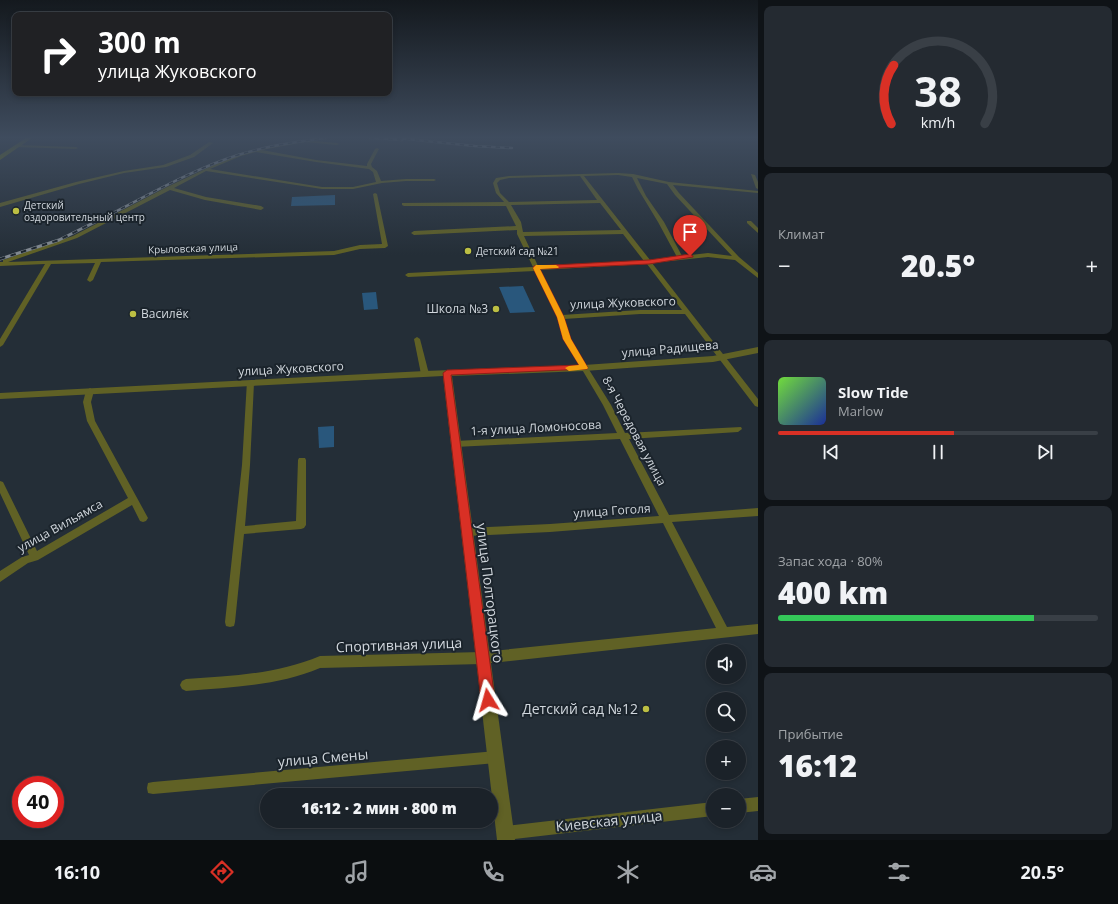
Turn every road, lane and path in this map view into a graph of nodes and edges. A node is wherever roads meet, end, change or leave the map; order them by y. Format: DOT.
graph roads {
  1 [pos="102,177"];
  2 [pos="191,177"];
  3 [pos="252,177"];
  4 [pos="377,177"];
  5 [pos="508,177"];
  6 [pos="583,177"];
  7 [pos="634,177"];
  8 [pos="645,177"];
  9 [pos="754,177"];
  10 [pos="434,180"];
  11 [pos="379,183"];
  12 [pos="669,183"];
  13 [pos="169,188"];
  14 [pos="758,188"];
  15 [pos="758,192"];
  16 [pos="375,194"];
  17 [pos="601,200"];
  18 [pos="404,204"];
  19 [pos="508,204"];
  20 [pos="0,205"];
  21 [pos="261,208"];
  22 [pos="749,222"];
  23 [pos="519,231"];
  24 [pos="758,231"];
  25 [pos="625,232"];
  26 [pos="414,233"];
  27 [pos="680,257"];
  28 [pos="737,258"];
  29 [pos="99,261"];
  30 [pos="49,262"];
  31 [pos="649,262"];
  32 [pos="0,264"];
  33 [pos="536,268"];
  34 [pos="408,275"];
  35 [pos="758,276"];
  36 [pos="90,280"];
  37 [pos="687,312"];
  38 [pos="560,317"];
  39 [pos="417,339"];
  40 [pos="0,345"];
  41 [pos="758,350"];
  42 [pos="722,357"];
  43 [pos="584,368"];
  44 [pos="447,373"];
  45 [pos="425,374"];
  46 [pos="250,383"];
  47 [pos="90,390"];
  48 [pos="0,396"];
  49 [pos="758,404"];
  50 [pos="738,429"];
  51 [pos="623,437"];
  52 [pos="455,444"];
  53 [pos="302,460"];
  54 [pos="0,484"];
  55 [pos="133,500"];
  56 [pos="758,512"];
  57 [pos="143,518"];
  58 [pos="667,519"];
  59 [pos="239,530"];
  60 [pos="467,532"];
  61 [pos="34,556"];
  62 [pos="0,577"];
  63 [pos="230,622"];
  64 [pos="758,629"];
  65 [pos="724,632"];
  66 [pos="482,658"];
  67 [pos="186,684"];
  68 [pos="496,756"];
  69 [pos="153,788"];
  70 [pos="758,804"];
  71 [pos="746,805"];
  72 [pos="706,810"];
  73 [pos="506,836"];
  1 -- 20 [label="street"];
  2 -- 13 [label="street"];
  3 -- 11 [label="street"];
  4 -- 11 [label="street"];
  5 -- 19 [label="street, 8-я Чередовая улица"];
  6 -- 17 [label="street"];
  7 -- 27 [label="street"];
  8 -- 12 [label="street"];
  9 -- 14 [label="street"];
  10 -- 11 [label="street"];
  12 -- 15 [label="street"];
  12 -- 28 [label="street"];
  13 -- 21 [label="street"];
  13 -- 32 [label="street"];
  16 -- 29 [label="street, Крыловская улица"];
  17 -- 19 [label="street"];
  17 -- 25 [label="street"];
  18 -- 19 [label="street"];
  19 -- 23 [label="street, 8-я Чередовая улица"];
  22 -- 24 [label="street"];
  23 -- 25 [label="street"];
  23 -- 26 [label="street"];
  23 -- 33 [label="street, 8-я Чередовая улица"];
  25 -- 31 [label="street"];
  27 -- 28 [label="street"];
  27 -- 31 [label="street"];
  28 -- 35 [label="street"];
  29 -- 30 [label="street, Крыловская улица"];
  29 -- 36 [label="street"];
  30 -- 32 [label="street, Крыловская улица"];
  30 -- 40 [label="street"];
  31 -- 33 [label="street"];
  31 -- 37 [label="street"];
  33 -- 34 [label="street"];
  33 -- 38 [label="street, 8-я Чередовая улица"];
  37 -- 38 [label="street, улица Жуковского"];
  37 -- 42 [label="street"];
  38 -- 43 [label="street, 8-я Чередовая улица"];
  39 -- 45 [label="street"];
  41 -- 42 [label="street, улица Радищева"];
  42 -- 43 [label="street, улица Радищева"];
  42 -- 49 [label="street"];
  43 -- 44 [label="street, улица Жуковского"];
  43 -- 51 [label="street, 8-я Чередовая улица"];
  44 -- 45 [label="street, улица Жуковского"];
  44 -- 52 [label="street, улица Полторацкого"];
  45 -- 46 [label="street, улица Жуковского"];
  46 -- 47 [label="street, улица Жуковского"];
  46 -- 59 [label="street"];
  47 -- 48 [label="street, улица Жуковского"];
  47 -- 55 [label="street"];
  50 -- 51 [label="street, 1-я улица Ломоносова"];
  51 -- 52 [label="street, 1-я улица Ломоносова"];
  51 -- 58 [label="street, 8-я Чередовая улица"];
  52 -- 60 [label="street, улица Полторацкого"];
  53 -- 59 [label="street"];
  54 -- 61 [label="street"];
  55 -- 57 [label="street"];
  55 -- 61 [label="street, улица Вильямса"];
  56 -- 58 [label="street, улица Гоголя"];
  58 -- 60 [label="street, улица Гоголя"];
  58 -- 65 [label="street, 8-я Чередовая улица"];
  59 -- 63 [label="street"];
  60 -- 66 [label="street, улица Полторацкого"];
  61 -- 62 [label="street, улица Вильямса"];
  64 -- 65 [label="street, Спортивная улица"];
  65 -- 66 [label="street, Спортивная улица"];
  66 -- 67 [label="street, Спортивная улица"];
  66 -- 68 [label="street, улица Полторацкого"];
  68 -- 69 [label="street, улица Смены"];
  68 -- 73 [label="street, улица Полторацкого"];
  70 -- 71 [label="street"];
  72 -- 73 [label="street, Киевская улица"];
}
